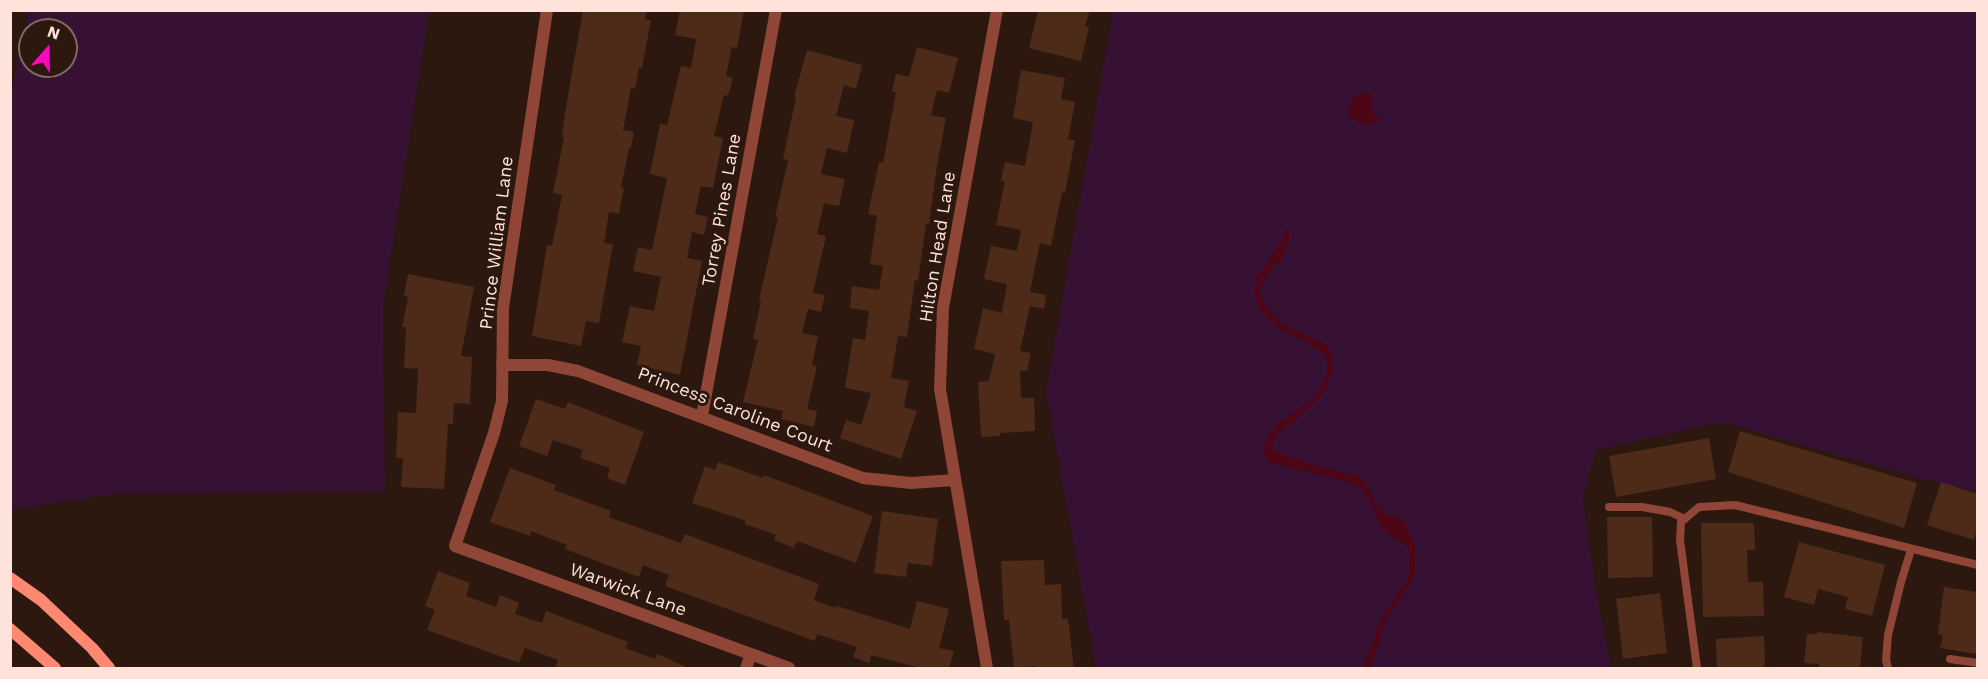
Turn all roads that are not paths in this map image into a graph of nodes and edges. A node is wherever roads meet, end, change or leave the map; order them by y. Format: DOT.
graph roads {
  1 [pos="547,10"];
  2 [pos="776,10"];
  3 [pos="997,10"];
  4 [pos="502,364"];
  5 [pos="702,416"];
  6 [pos="955,480"];
  7 [pos="1609,507"];
  8 [pos="1685,519"];
  9 [pos="455,546"];
  10 [pos="1911,550"];
  11 [pos="1977,565"];
  12 [pos="10,578"];
  13 [pos="10,629"];
  14 [pos="751,654"];
  15 [pos="1950,659"];
  16 [pos="1977,663"];
  17 [pos="773,666"];
  18 [pos="55,669"];
  19 [pos="109,669"];
  20 [pos="746,669"];
  21 [pos="789,669"];
  22 [pos="987,669"];
  23 [pos="1697,669"];
  24 [pos="1888,669"];
  1 -- 4 [label="street, Prince William Lane"];
  2 -- 5 [label="street, Torrey Pines Lane"];
  3 -- 6 [label="street, Hilton Head Lane"];
  4 -- 5 [label="street, Princess Caroline Court"];
  4 -- 9 [label="street, Prince William Lane"];
  5 -- 6 [label="street, Princess Caroline Court"];
  6 -- 22 [label="street, Hilton Head Lane"];
  7 -- 8 [label="lane"];
  8 -- 10 [label="lane"];
  8 -- 23 [label="lane"];
  9 -- 14 [label="street, Warwick Lane"];
  10 -- 11 [label="lane"];
  10 -- 24 [label="lane"];
  12 -- 19 [label="main road"];
  13 -- 18 [label="main road"];
  14 -- 17 [label="street, Warwick Lane"];
  14 -- 20 [label="street"];
  15 -- 16 [label="lane"];
  17 -- 21 [label="street, Warwick Lane"];
}
